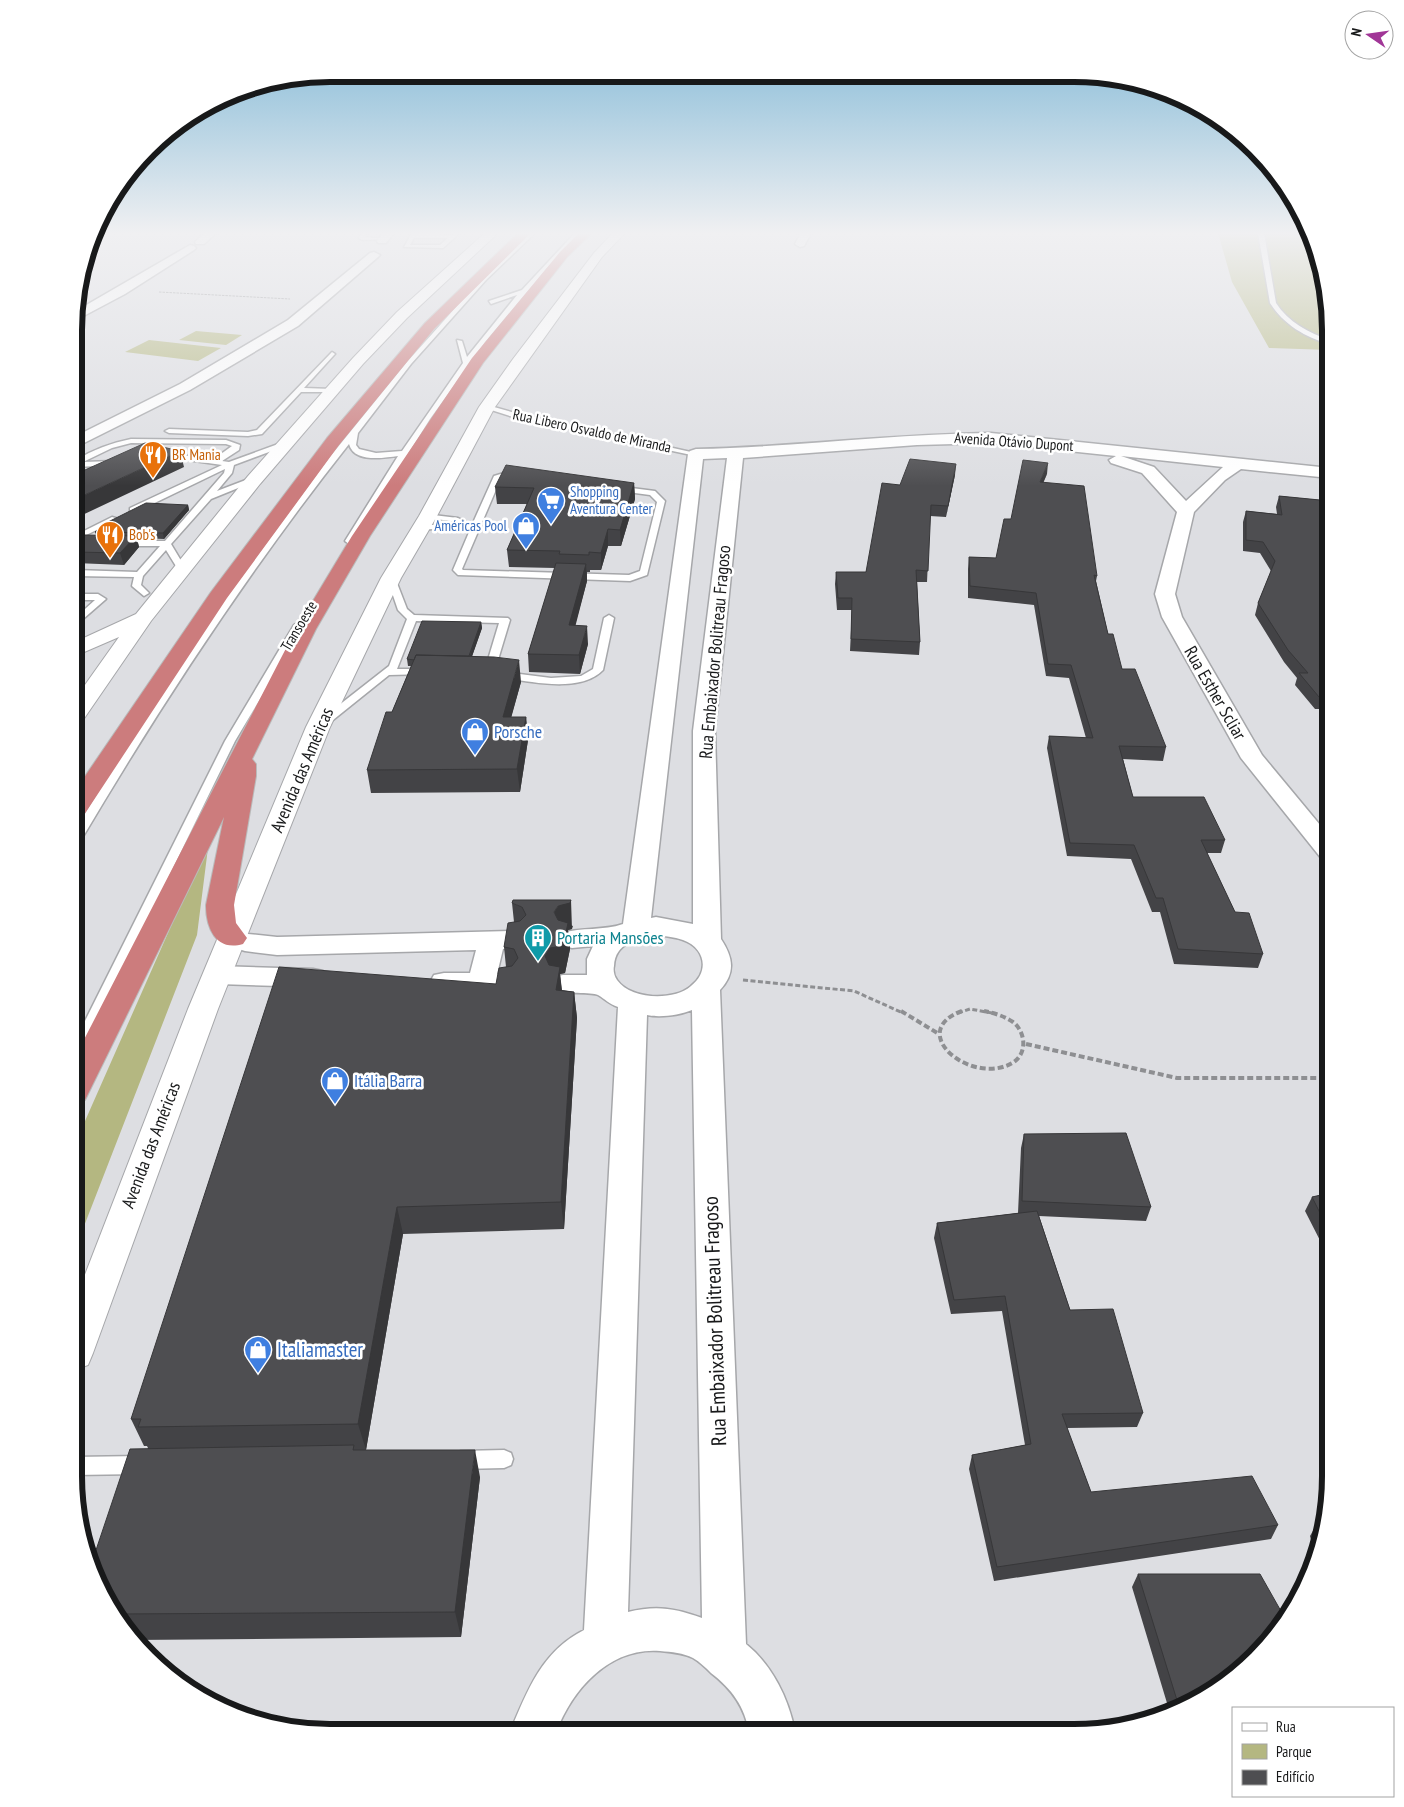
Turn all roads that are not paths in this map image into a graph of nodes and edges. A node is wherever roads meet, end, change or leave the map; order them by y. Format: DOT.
graph roads {
  1 [pos="300,317"];
  2 [pos="400,317"];
  3 [pos="438,317"];
  4 [pos="450,317"];
  5 [pos="502,317"];
  6 [pos="511,317"];
  7 [pos="552,317"];
  8 [pos="1285,317"];
  9 [pos="1322,338"];
  10 [pos="437,340"];
  11 [pos="459,342"];
  12 [pos="332,354"];
  13 [pos="465,362"];
  14 [pos="409,363"];
  15 [pos="299,390"];
  16 [pos="332,391"];
  17 [pos="487,407"];
  18 [pos="169,431"];
  19 [pos="354,431"];
  20 [pos="82,439"];
  21 [pos="284,444"];
  22 [pos="1070,446"];
  23 [pos="402,453"];
  24 [pos="696,454"];
  25 [pos="734,454"];
  26 [pos="158,455"];
  27 [pos="82,460"];
  28 [pos="123,460"];
  29 [pos="82,463"];
  30 [pos="214,463"];
  31 [pos="1238,463"];
  32 [pos="230,464"];
  33 [pos="1148,470"];
  34 [pos="1322,471"];
  35 [pos="1220,477"];
  36 [pos="254,480"];
  37 [pos="208,497"];
  38 [pos="1186,511"];
  39 [pos="424,522"];
  40 [pos="477,524"];
  41 [pos="82,537"];
  42 [pos="82,541"];
  43 [pos="94,542"];
  44 [pos="112,542"];
  45 [pos="167,544"];
  46 [pos="182,569"];
  47 [pos="82,573"];
  48 [pos="139,575"];
  49 [pos="391,578"];
  50 [pos="144,593"];
  51 [pos="82,597"];
  52 [pos="82,617"];
  53 [pos="144,617"];
  54 [pos="412,618"];
  55 [pos="609,618"];
  56 [pos="82,647"];
  57 [pos="386,672"];
  58 [pos="433,672"];
  59 [pos="82,706"];
  60 [pos="318,727"];
  61 [pos="682,732"];
  62 [pos="242,754"];
  63 [pos="82,799"];
  64 [pos="82,828"];
  65 [pos="1322,843"];
  66 [pos="628,932"];
  67 [pos="233,938"];
  68 [pos="572,939"];
  69 [pos="707,941"];
  70 [pos="218,975"];
  71 [pos="335,979"];
  72 [pos="423,981"];
  73 [pos="563,984"];
  74 [pos="711,984"];
  75 [pos="619,994"];
  76 [pos="82,1038"];
  77 [pos="82,1074"];
  78 [pos="82,1331"];
  79 [pos="504,1459"];
  80 [pos="444,1460"];
  81 [pos="154,1465"];
  82 [pos="82,1466"];
  83 [pos="605,1640"];
  84 [pos="724,1651"];
  85 [pos="535,1724"];
  86 [pos="771,1724"];
  1 -- 20 [label="street"];
  2 -- 16 [label="main road"];
  3 -- 63 [label="highway"];
  4 -- 14 [label="lane"];
  5 -- 13 [label="lane, Transoeste"];
  6 -- 62 [label="highway"];
  7 -- 17 [label="main road, Avenida das Américas"];
  8 -- 9 [label="lane"];
  10 -- 14 [label="lane"];
  11 -- 13 [label="lane"];
  12 -- 15 [label="lane"];
  13 -- 23 [label="lane, Transoeste"];
  14 -- 19 [label="lane"];
  15 -- 16 [label="lane"];
  15 -- 18 [label="lane"];
  16 -- 21 [label="main road"];
  17 -- 24 [label="lane, Rua Libero Osvaldo de Miranda"];
  17 -- 39 [label="main road, Avenida das Américas"];
  19 -- 23 [label="lane"];
  19 -- 64 [label="lane"];
  21 -- 32 [label="lane"];
  21 -- 36 [label="main road"];
  22 -- 25 [label="street, Avenida Otávio Dupont"];
  22 -- 31 [label="street, Avenida Otávio Dupont"];
  22 -- 33 [label="street"];
  23 -- 76 [label="lane, Transoeste"];
  24 -- 25 [label="street, Avenida Otávio Dupont"];
  24 -- 61 [label="street, Rua Embaixador Bolitreau Fragoso"];
  25 -- 61 [label="street, Rua Embaixador Bolitreau Fragoso"];
  26 -- 30 [label="lane"];
  27 -- 30 [label="lane"];
  28 -- 29 [label="lane"];
  30 -- 32 [label="lane"];
  31 -- 34 [label="street, Avenida Otávio Dupont"];
  31 -- 35 [label="street"];
  32 -- 37 [label="lane"];
  32 -- 41 [label="lane"];
  33 -- 35 [label="street"];
  33 -- 38 [label="street"];
  35 -- 38 [label="street"];
  36 -- 37 [label="lane"];
  36 -- 46 [label="main road"];
  37 -- 45 [label="lane"];
  38 -- 65 [label="street, Rua Esther Scliar"];
  39 -- 40 [label="lane"];
  39 -- 40 [label="lane"];
  39 -- 49 [label="main road, Avenida das Américas"];
  40 -- 40 [label="lane"];
  42 -- 43 [label="lane"];
  44 -- 45 [label="lane"];
  45 -- 46 [label="lane"];
  45 -- 48 [label="lane"];
  46 -- 53 [label="main road"];
  47 -- 48 [label="lane"];
  48 -- 50 [label="lane"];
  49 -- 54 [label="lane"];
  49 -- 60 [label="main road, Avenida das Américas"];
  51 -- 52 [label="lane"];
  53 -- 56 [label="main road"];
  53 -- 59 [label="main road"];
  54 -- 55 [label="lane"];
  54 -- 57 [label="lane"];
  57 -- 58 [label="lane"];
  57 -- 60 [label="lane"];
  60 -- 67 [label="main road, Avenida das Américas"];
  61 -- 66 [label="street, Rua Embaixador Bolitreau Fragoso"];
  61 -- 69 [label="street, Rua Embaixador Bolitreau Fragoso"];
  62 -- 67 [label="highway"];
  62 -- 77 [label="highway"];
  66 -- 68 [label="street"];
  66 -- 69 [label="street"];
  66 -- 75 [label="street"];
  67 -- 70 [label="main road, Avenida das Américas"];
  67 -- 72 [label="street"];
  69 -- 74 [label="street"];
  70 -- 71 [label="street"];
  70 -- 78 [label="main road, Avenida das Américas"];
  73 -- 75 [label="street"];
  74 -- 75 [label="street"];
  74 -- 84 [label="street, Rua Embaixador Bolitreau Fragoso"];
  75 -- 83 [label="street"];
  79 -- 80 [label="lane"];
  81 -- 82 [label="lane"];
  83 -- 84 [label="street"];
  83 -- 85 [label="street"];
  84 -- 86 [label="street"];
}
